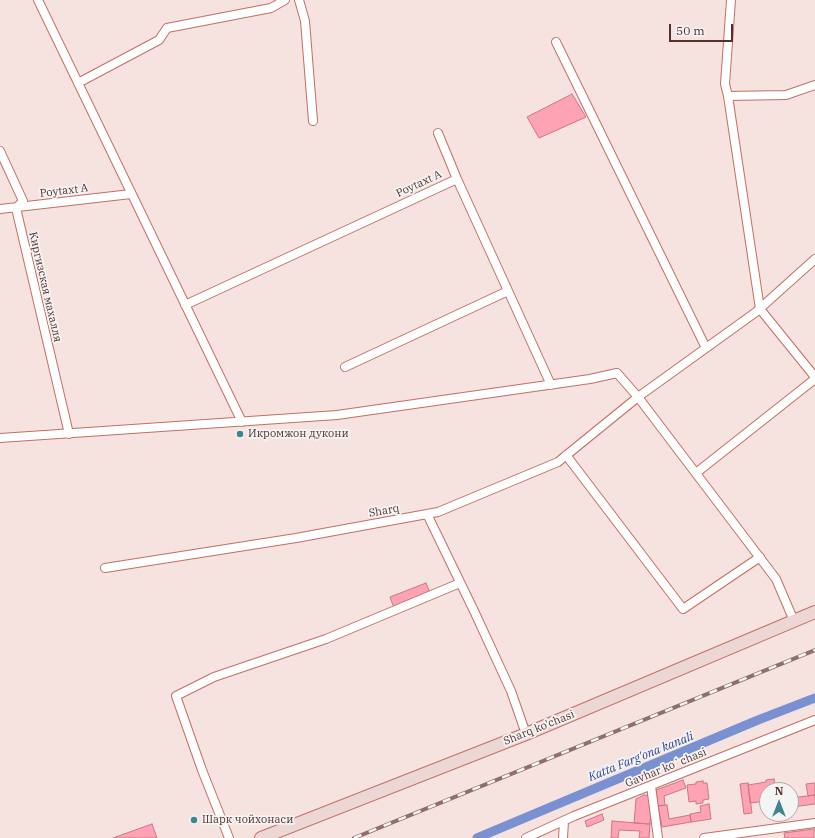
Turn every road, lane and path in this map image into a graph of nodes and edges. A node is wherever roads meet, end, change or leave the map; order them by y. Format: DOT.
graph roads {
  1 [pos="38,0"];
  2 [pos="285,0"];
  3 [pos="299,0"];
  4 [pos="731,0"];
  5 [pos="556,42"];
  6 [pos="78,83"];
  7 [pos="815,85"];
  8 [pos="728,96"];
  9 [pos="313,121"];
  10 [pos="438,133"];
  11 [pos="0,151"];
  12 [pos="456,178"];
  13 [pos="131,194"];
  14 [pos="16,208"];
  15 [pos="0,209"];
  16 [pos="815,259"];
  17 [pos="508,292"];
  18 [pos="185,305"];
  19 [pos="760,309"];
  20 [pos="706,348"];
  21 [pos="345,367"];
  22 [pos="815,378"];
  23 [pos="551,385"];
  24 [pos="638,397"];
  25 [pos="242,422"];
  26 [pos="69,434"];
  27 [pos="0,438"];
  28 [pos="566,455"];
  29 [pos="696,473"];
  30 [pos="427,514"];
  31 [pos="760,557"];
  32 [pos="105,568"];
  33 [pos="460,583"];
  34 [pos="815,612"];
  35 [pos="794,621"];
  36 [pos="815,720"];
  37 [pos="526,734"];
  38 [pos="651,786"];
  39 [pos="564,821"];
  40 [pos="815,823"];
  41 [pos="229,838"];
  42 [pos="261,838"];
  43 [pos="526,838"];
  44 [pos="563,838"];
  45 [pos="658,838"];
  46 [pos="704,838"];
  1 -- 6 [label="street"];
  2 -- 6 [label="street"];
  3 -- 9 [label="street"];
  4 -- 8 [label="street"];
  5 -- 20 [label="street"];
  6 -- 13 [label="street"];
  7 -- 8 [label="street"];
  8 -- 19 [label="street"];
  10 -- 12 [label="street"];
  11 -- 14 [label="street, Киргизская махалля"];
  12 -- 17 [label="street, Poytaxt A"];
  12 -- 18 [label="street, Poytaxt A"];
  13 -- 14 [label="street, Poytaxt A"];
  13 -- 18 [label="street"];
  14 -- 15 [label="street, Poytaxt A"];
  14 -- 26 [label="street, Киргизская махалля"];
  16 -- 19 [label="street, Sharq"];
  17 -- 21 [label="street"];
  17 -- 23 [label="street, Poytaxt A"];
  18 -- 25 [label="street"];
  19 -- 20 [label="street, Sharq"];
  19 -- 22 [label="street"];
  20 -- 24 [label="street, Sharq"];
  22 -- 29 [label="street"];
  23 -- 24 [label="street"];
  23 -- 25 [label="street"];
  24 -- 28 [label="street, Sharq"];
  24 -- 29 [label="street"];
  25 -- 26 [label="street"];
  26 -- 27 [label="street"];
  28 -- 30 [label="street, Sharq"];
  28 -- 31 [label="street"];
  29 -- 31 [label="street"];
  30 -- 32 [label="street, Sharq"];
  30 -- 33 [label="street"];
  31 -- 35 [label="street"];
  33 -- 37 [label="street"];
  33 -- 41 [label="street"];
  34 -- 35 [label="main road, Sharq ko'chasi"];
  35 -- 37 [label="main road, Sharq ko'chasi"];
  36 -- 38 [label="street, Gavhar koʻchasi"];
  37 -- 42 [label="main road, Sharq ko'chasi"];
  38 -- 39 [label="street, Gavhar koʻchasi"];
  38 -- 45 [label="street"];
  39 -- 43 [label="street, Gavhar koʻchasi"];
  39 -- 44 [label="street"];
  40 -- 46 [label="street"];
}
